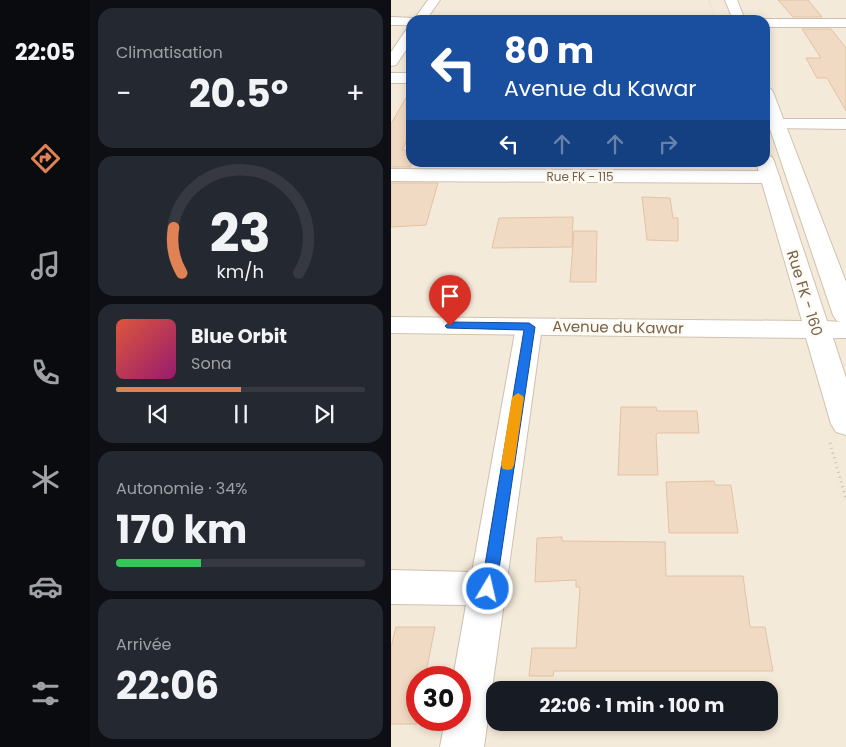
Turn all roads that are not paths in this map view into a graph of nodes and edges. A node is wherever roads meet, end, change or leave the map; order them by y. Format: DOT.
graph roads {
  1 [pos="433,0"];
  2 [pos="731,0"];
  3 [pos="423,15"];
  4 [pos="737,15"];
  5 [pos="391,20"];
  6 [pos="406,21"];
  7 [pos="770,23"];
  8 [pos="846,23"];
  9 [pos="406,40"];
  10 [pos="391,62"];
  11 [pos="391,78"];
  12 [pos="406,78"];
  13 [pos="770,105"];
  14 [pos="777,124"];
  15 [pos="846,124"];
  16 [pos="528,169"];
  17 [pos="767,169"];
  18 [pos="391,175"];
  19 [pos="846,315"];
  20 [pos="391,325"];
  21 [pos="529,327"];
  22 [pos="816,330"];
  23 [pos="846,330"];
  24 [pos="846,424"];
  25 [pos="391,587"];
  26 [pos="488,589"];
  27 [pos="462,747"];
  1 -- 3 [label="street"];
  2 -- 4 [label="street"];
  5 -- 6 [label="street"];
  7 -- 8 [label="street"];
  9 -- 10 [label="street"];
  11 -- 12 [label="street"];
  13 -- 14 [label="street, Rue FK - 160"];
  14 -- 15 [label="street"];
  14 -- 19 [label="street, Rue FK - 160"];
  16 -- 17 [label="street, Rue FK - 115"];
  16 -- 18 [label="street, Rue FK - 115"];
  17 -- 22 [label="street, Rue FK - 160"];
  20 -- 21 [label="street, Avenue du Kawar"];
  21 -- 22 [label="street, Avenue du Kawar"];
  21 -- 26 [label="street"];
  22 -- 23 [label="street, Avenue du Kawar"];
  22 -- 24 [label="street, Rue FK - 160"];
  25 -- 26 [label="street"];
  26 -- 27 [label="street"];
}
